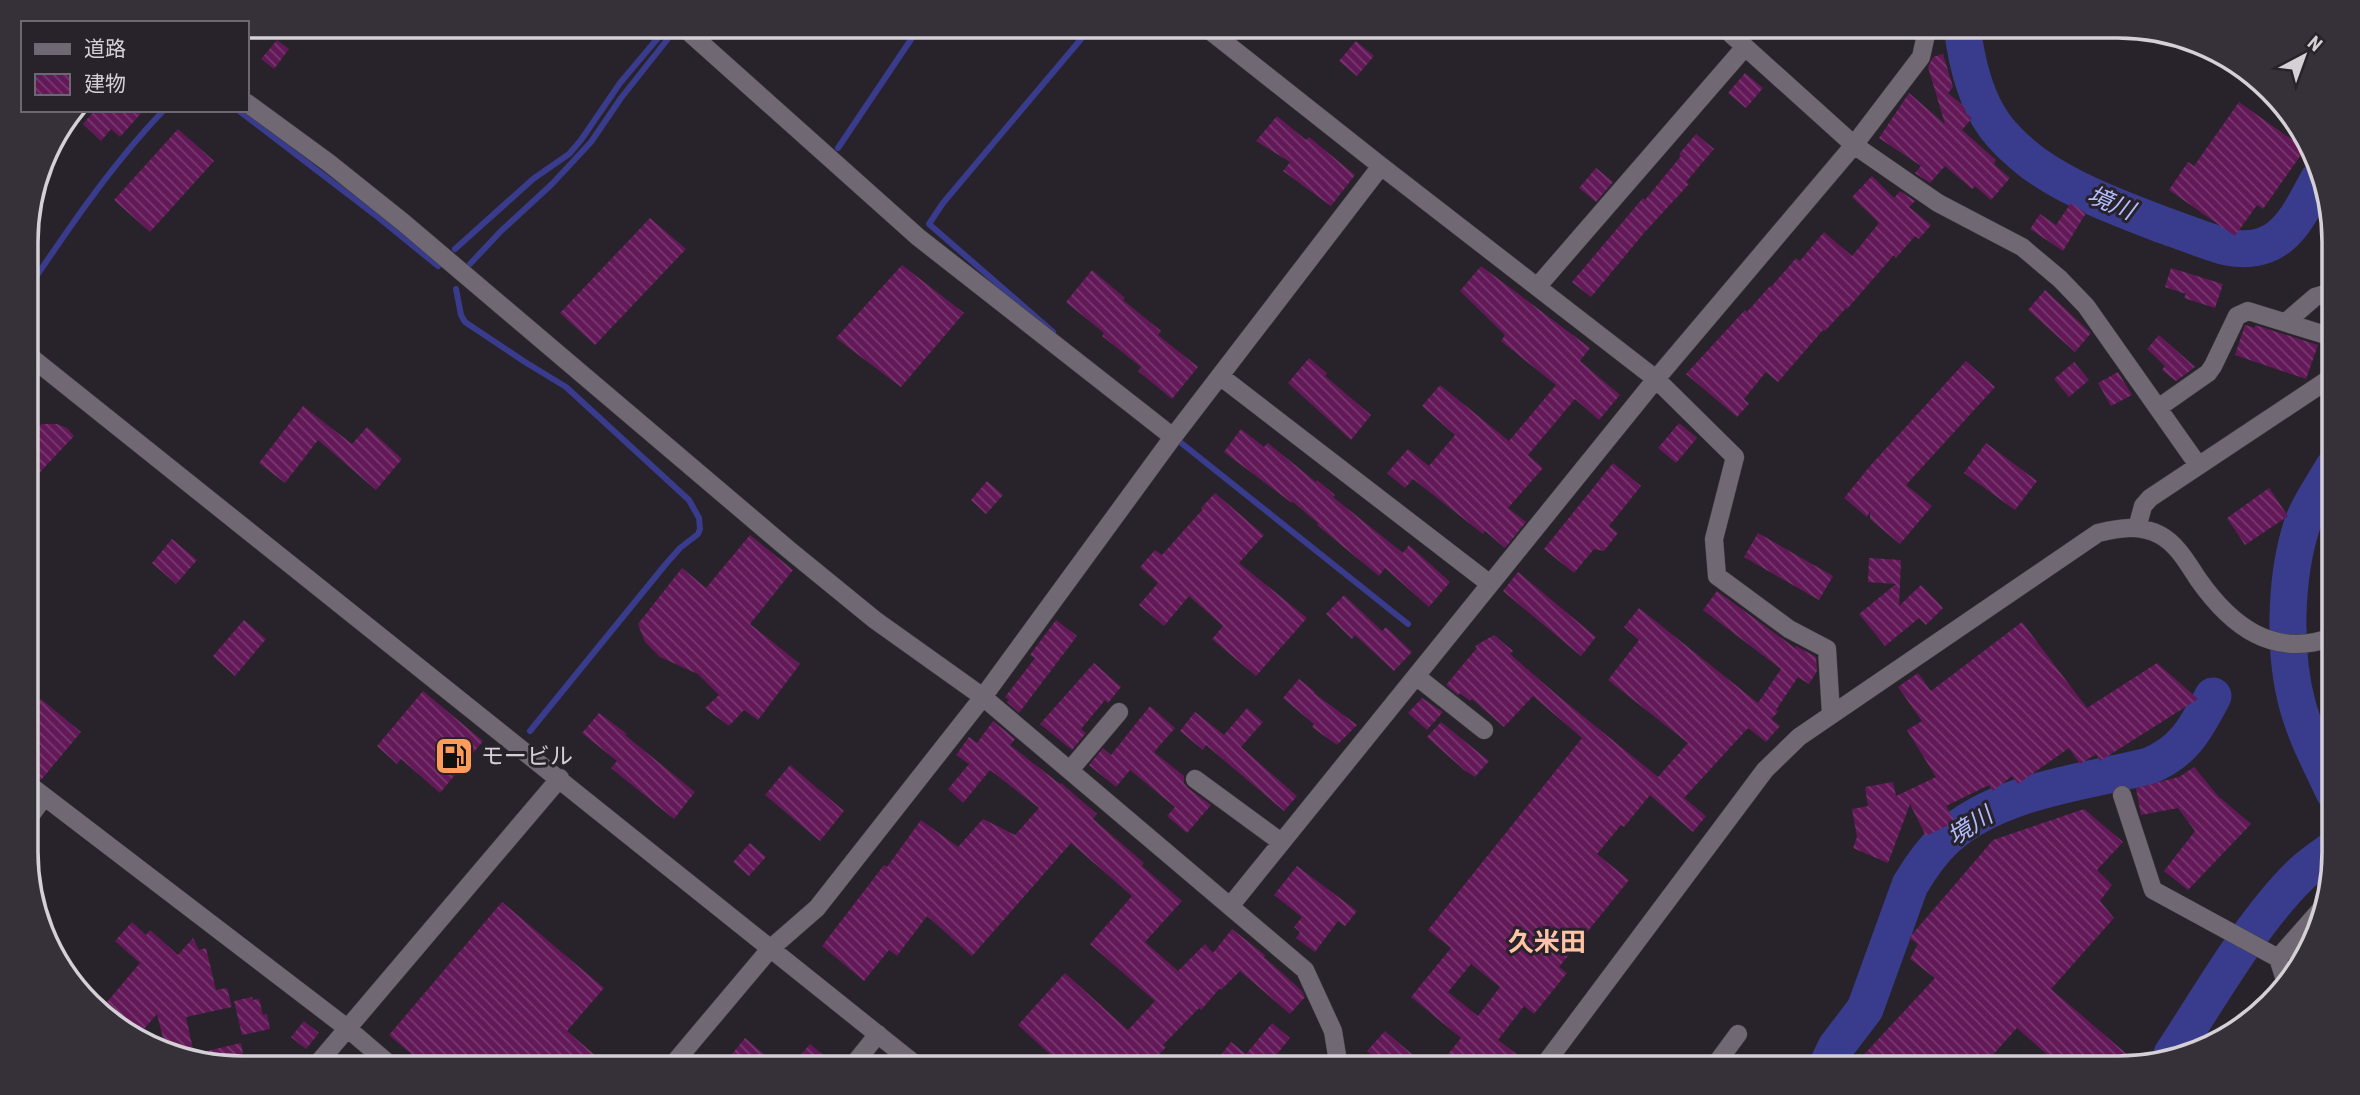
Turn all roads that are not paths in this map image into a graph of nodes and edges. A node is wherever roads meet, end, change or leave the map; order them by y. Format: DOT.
graph roads {
  1 [pos="696,39"];
  2 [pos="1220,39"];
  3 [pos="1736,39"];
  4 [pos="1925,39"];
  5 [pos="1745,47"];
  6 [pos="248,104"];
  7 [pos="1854,145"];
  8 [pos="1381,166"];
  9 [pos="1537,287"];
  10 [pos="2322,295"];
  11 [pos="2286,322"];
  12 [pos="2322,334"];
  13 [pos="39,364"];
  14 [pos="1220,376"];
  15 [pos="1656,379"];
  16 [pos="2322,384"];
  17 [pos="2158,408"];
  18 [pos="1173,437"];
  19 [pos="2198,465"];
  20 [pos="2137,528"];
  21 [pos="1490,584"];
  22 [pos="2322,640"];
  23 [pos="1416,676"];
  24 [pos="983,696"];
  25 [pos="1119,712"];
  26 [pos="1831,714"];
  27 [pos="1484,730"];
  28 [pos="1070,770"];
  29 [pos="560,778"];
  30 [pos="1195,779"];
  31 [pos="39,793"];
  32 [pos="2122,794"];
  33 [pos="44,797"];
  34 [pos="39,804"];
  35 [pos="1282,842"];
  36 [pos="1231,905"];
  37 [pos="2310,920"];
  38 [pos="770,949"];
  39 [pos="2274,955"];
  40 [pos="2282,973"];
  41 [pos="347,1028"];
  42 [pos="878,1034"];
  43 [pos="1738,1034"];
  44 [pos="324,1056"];
  45 [pos="380,1056"];
  46 [pos="679,1056"];
  47 [pos="860,1056"];
  48 [pos="906,1056"];
  49 [pos="1337,1056"];
  50 [pos="1551,1056"];
  51 [pos="1722,1056"];
  1 -- 18 [label="street"];
  2 -- 8 [label="street"];
  3 -- 5 [label="street"];
  4 -- 7 [label="street"];
  5 -- 7 [label="street"];
  5 -- 9 [label="street"];
  6 -- 24 [label="street"];
  7 -- 15 [label="street"];
  7 -- 17 [label="street"];
  8 -- 9 [label="street"];
  8 -- 14 [label="street"];
  9 -- 15 [label="street"];
  10 -- 11 [label="street"];
  11 -- 12 [label="street"];
  11 -- 17 [label="street"];
  13 -- 29 [label="street"];
  14 -- 18 [label="street"];
  14 -- 21 [label="street"];
  15 -- 21 [label="street"];
  15 -- 26 [label="street"];
  16 -- 19 [label="street"];
  17 -- 19 [label="street"];
  18 -- 24 [label="street"];
  19 -- 20 [label="street"];
  20 -- 22 [label="street"];
  20 -- 26 [label="street"];
  21 -- 23 [label="street"];
  23 -- 27 [label="street"];
  23 -- 35 [label="street"];
  24 -- 28 [label="street"];
  24 -- 38 [label="street"];
  25 -- 28 [label="street"];
  26 -- 50 [label="street"];
  28 -- 36 [label="street"];
  29 -- 38 [label="street"];
  29 -- 41 [label="street"];
  30 -- 35 [label="street"];
  31 -- 33 [label="street"];
  32 -- 39 [label="street"];
  33 -- 34 [label="street"];
  33 -- 41 [label="street"];
  35 -- 36 [label="street"];
  36 -- 49 [label="street"];
  37 -- 39 [label="street"];
  38 -- 42 [label="street"];
  38 -- 46 [label="street"];
  39 -- 40 [label="street"];
  41 -- 44 [label="street"];
  41 -- 45 [label="street"];
  42 -- 47 [label="street"];
  42 -- 48 [label="street"];
  43 -- 51 [label="street"];
}
